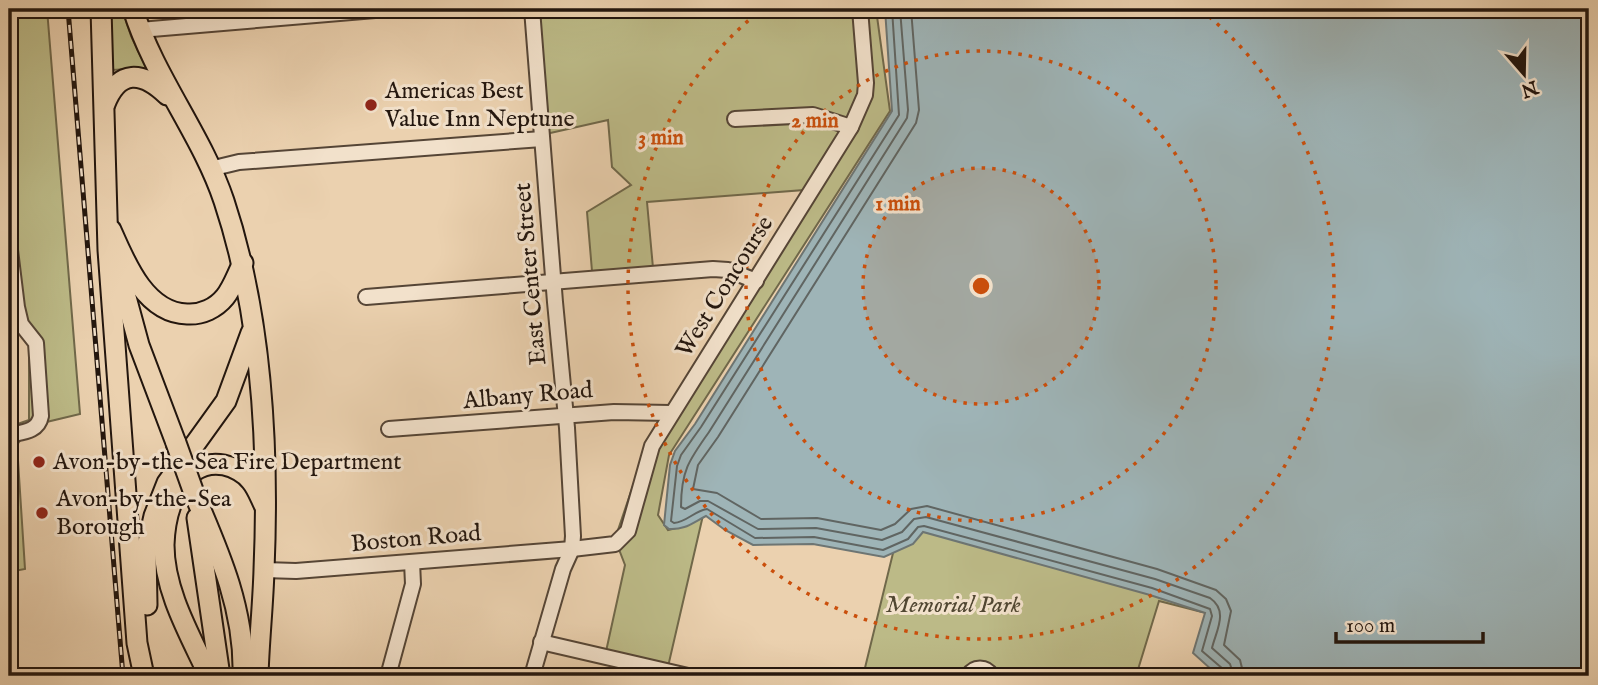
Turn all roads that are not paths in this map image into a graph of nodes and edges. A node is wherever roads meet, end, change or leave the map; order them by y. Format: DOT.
graph roads {
  1 [pos="91,9"];
  2 [pos="101,9"];
  3 [pos="133,9"];
  4 [pos="387,9"];
  5 [pos="533,9"];
  6 [pos="860,9"];
  7 [pos="140,30"];
  8 [pos="175,102"];
  9 [pos="103,108"];
  10 [pos="736,119"];
  11 [pos="851,127"];
  12 [pos="542,139"];
  13 [pos="105,156"];
  14 [pos="210,169"];
  15 [pos="108,222"];
  16 [pos="9,242"];
  17 [pos="243,263"];
  18 [pos="756,281"];
  19 [pos="553,282"];
  20 [pos="366,297"];
  21 [pos="15,327"];
  22 [pos="252,329"];
  23 [pos="671,413"];
  24 [pos="565,415"];
  25 [pos="389,429"];
  26 [pos="9,435"];
  27 [pos="195,496"];
  28 [pos="264,506"];
  29 [pos="573,543"];
  30 [pos="412,562"];
  31 [pos="264,570"];
  32 [pos="541,642"];
  33 [pos="146,676"];
  34 [pos="209,676"];
  35 [pos="220,676"];
  36 [pos="243,676"];
  37 [pos="258,676"];
  38 [pos="387,676"];
  39 [pos="532,676"];
  40 [pos="688,676"];
  41 [pos="968,676"];
  42 [pos="992,676"];
  1 -- 13 [label="highway"];
  2 -- 9 [label="highway"];
  3 -- 7 [label="highway"];
  4 -- 7 [label="street"];
  5 -- 12 [label="street, East Center Street"];
  6 -- 11 [label="street, West Concourse"];
  7 -- 8 [label="highway"];
  8 -- 9 [label="highway"];
  8 -- 14 [label="highway"];
  9 -- 13 [label="highway"];
  10 -- 11 [label="street"];
  11 -- 18 [label="street, West Concourse"];
  12 -- 14 [label="street"];
  12 -- 19 [label="street, East Center Street"];
  13 -- 15 [label="highway"];
  14 -- 17 [label="highway"];
  15 -- 17 [label="highway"];
  15 -- 27 [label="highway, bridge"];
  15 -- 33 [label="highway"];
  16 -- 21 [label="street"];
  17 -- 22 [label="highway"];
  18 -- 19 [label="street"];
  18 -- 23 [label="street, West Concourse"];
  19 -- 20 [label="street"];
  19 -- 24 [label="street, East Center Street"];
  21 -- 26 [label="street"];
  22 -- 28 [label="highway"];
  22 -- 33 [label="highway"];
  23 -- 24 [label="street, Albany Road"];
  23 -- 29 [label="street, West Concourse"];
  24 -- 25 [label="street, Albany Road"];
  24 -- 29 [label="street, East Center Street"];
  27 -- 35 [label="highway"];
  27 -- 36 [label="highway"];
  28 -- 31 [label="highway"];
  28 -- 34 [label="highway"];
  29 -- 30 [label="street, Boston Road"];
  29 -- 32 [label="street"];
  30 -- 31 [label="street, Boston Road"];
  30 -- 38 [label="street"];
  31 -- 37 [label="highway"];
  32 -- 39 [label="street"];
  32 -- 40 [label="street"];
  41 -- 42 [label="street"];
}
